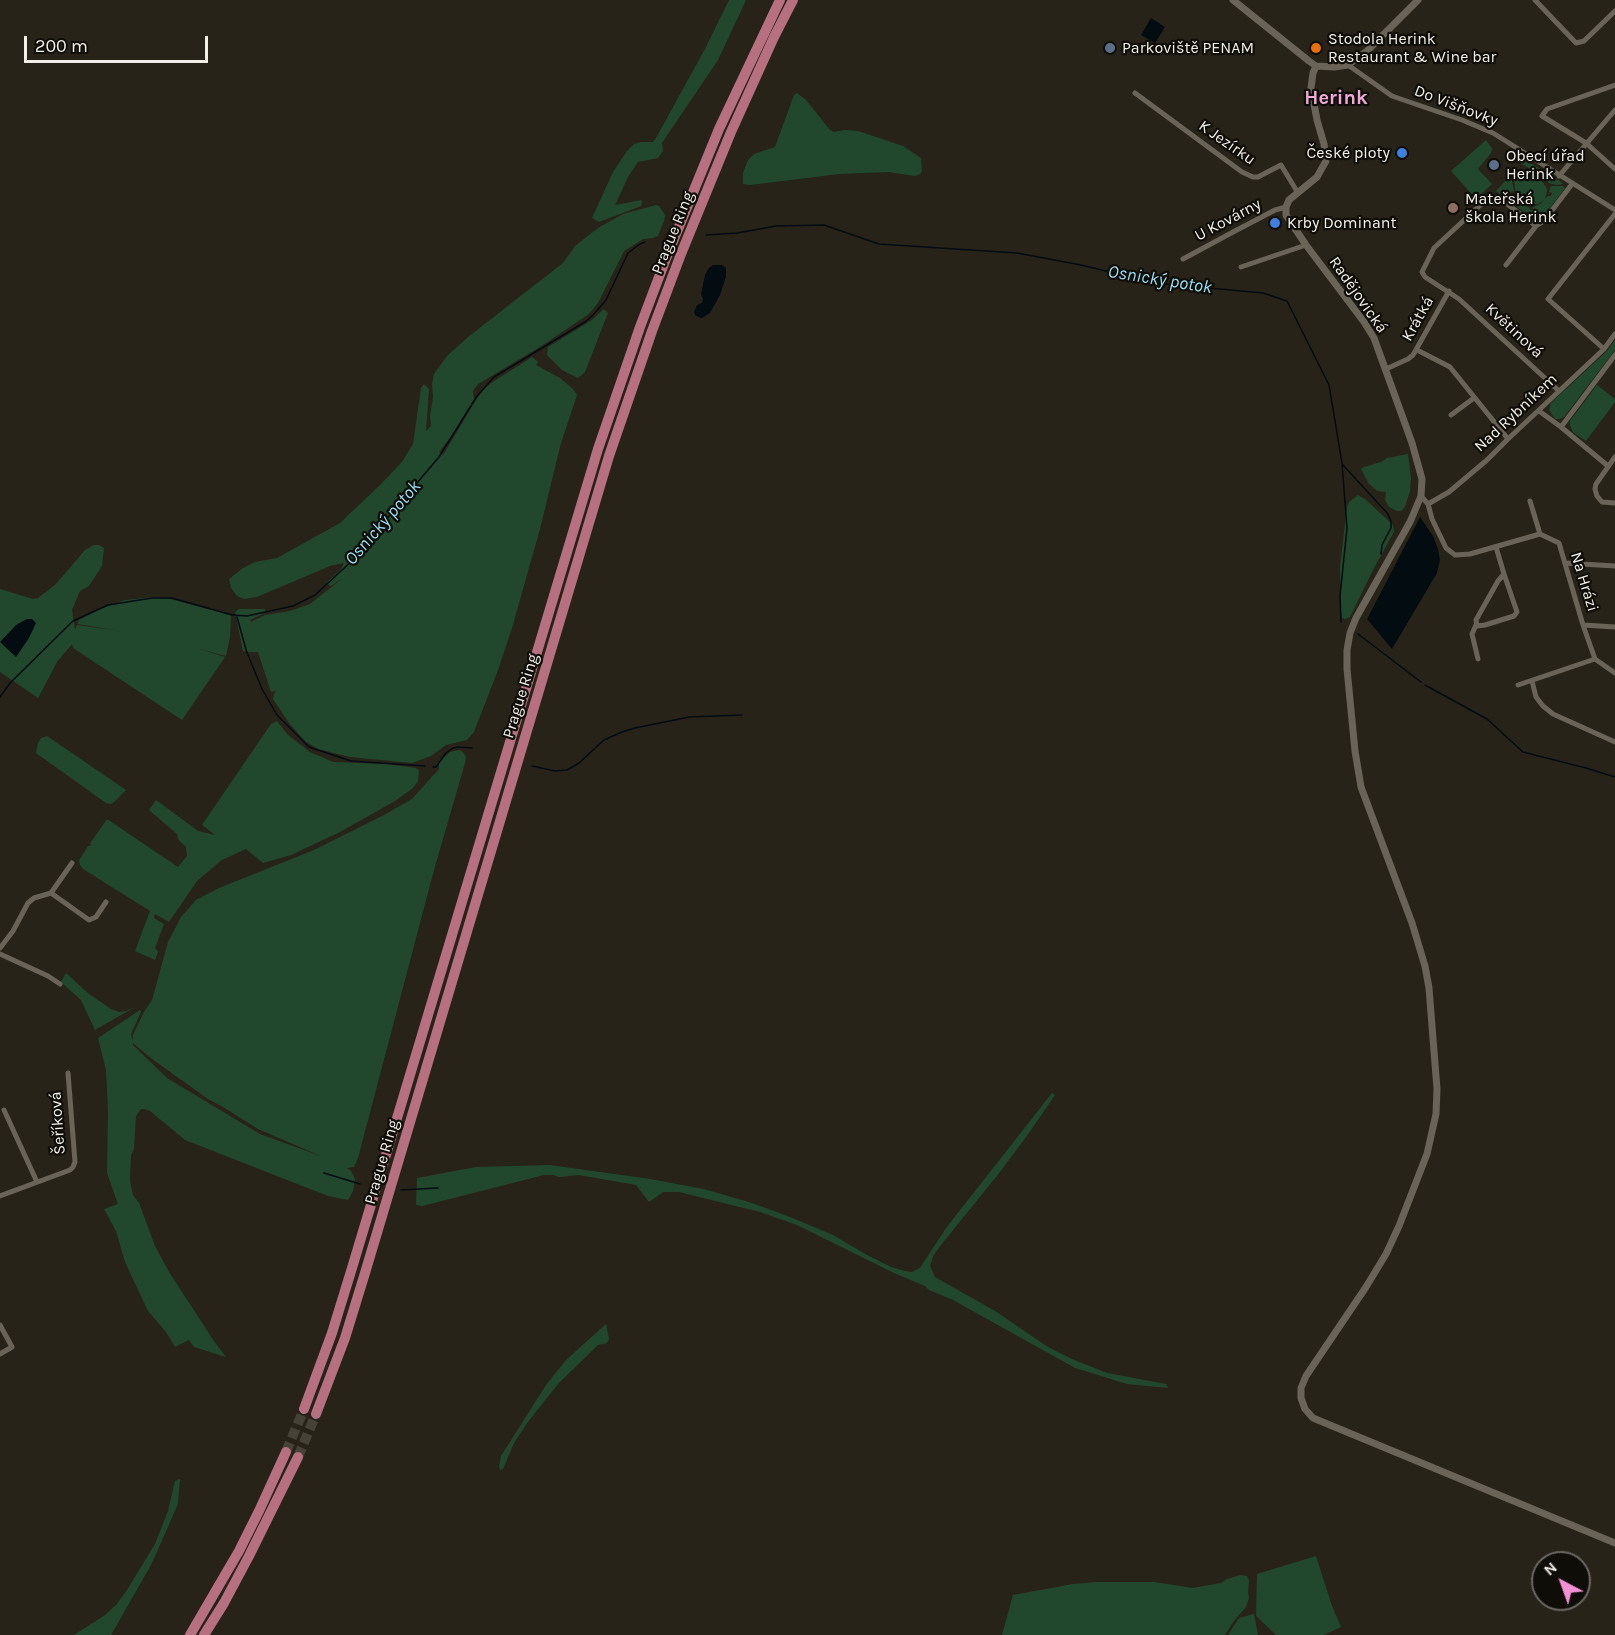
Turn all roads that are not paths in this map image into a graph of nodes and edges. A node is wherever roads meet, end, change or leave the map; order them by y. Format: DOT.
graph roads {
  1 [pos="780,0"];
  2 [pos="793,0"];
  3 [pos="1233,0"];
  4 [pos="1418,0"];
  5 [pos="1535,0"];
  6 [pos="1615,11"];
  7 [pos="1348,65"];
  8 [pos="1316,66"];
  9 [pos="1615,85"];
  10 [pos="1135,93"];
  11 [pos="1615,110"];
  12 [pos="1586,143"];
  13 [pos="1615,168"];
  14 [pos="1559,176"];
  15 [pos="1572,184"];
  16 [pos="1298,193"];
  17 [pos="1286,207"];
  18 [pos="1615,212"];
  19 [pos="1536,226"];
  20 [pos="1306,245"];
  21 [pos="1183,259"];
  22 [pos="1506,265"];
  23 [pos="1241,267"];
  24 [pos="1449,291"];
  25 [pos="1615,334"];
  26 [pos="1604,349"];
  27 [pos="1417,350"];
  28 [pos="1615,355"];
  29 [pos="1386,369"];
  30 [pos="1559,391"];
  31 [pos="1474,398"];
  32 [pos="1539,411"];
  33 [pos="1451,415"];
  34 [pos="1561,427"];
  35 [pos="1508,438"];
  36 [pos="1615,456"];
  37 [pos="1608,466"];
  38 [pos="1421,496"];
  39 [pos="1530,501"];
  40 [pos="1615,503"];
  41 [pos="1428,504"];
  42 [pos="1540,534"];
  43 [pos="1496,547"];
  44 [pos="1565,563"];
  45 [pos="1615,566"];
  46 [pos="1504,574"];
  47 [pos="1476,625"];
  48 [pos="1583,625"];
  49 [pos="1615,627"];
  50 [pos="1478,659"];
  51 [pos="1595,659"];
  52 [pos="1615,674"];
  53 [pos="1532,681"];
  54 [pos="1518,685"];
  55 [pos="1615,742"];
  56 [pos="72,863"];
  57 [pos="51,893"];
  58 [pos="106,902"];
  59 [pos="0,948"];
  60 [pos="0,954"];
  61 [pos="60,984"];
  62 [pos="68,1073"];
  63 [pos="4,1110"];
  64 [pos="37,1182"];
  65 [pos="0,1196"];
  66 [pos="0,1325"];
  67 [pos="0,1354"];
  68 [pos="304,1409"];
  69 [pos="316,1414"];
  70 [pos="286,1452"];
  71 [pos="298,1457"];
  72 [pos="1615,1543"];
  73 [pos="190,1635"];
  74 [pos="204,1635"];
  1 -- 68 [label="highway, Prague Ring"];
  2 -- 69 [label="highway, Prague Ring"];
  3 -- 8 [label="street"];
  4 -- 7 [label="street"];
  5 -- 6 [label="street"];
  7 -- 8 [label="street"];
  7 -- 14 [label="street, Do Višňovky"];
  8 -- 16 [label="street"];
  9 -- 12 [label="street"];
  10 -- 16 [label="street, K Jezírku"];
  11 -- 12 [label="street"];
  12 -- 13 [label="street"];
  12 -- 14 [label="street"];
  14 -- 15 [label="street, Do Višňovky"];
  15 -- 18 [label="street, Do Višňovky"];
  15 -- 19 [label="street"];
  16 -- 17 [label="street"];
  17 -- 20 [label="street, Radějovická"];
  17 -- 21 [label="street, U Kovárny"];
  18 -- 26 [label="street"];
  19 -- 22 [label="street"];
  19 -- 24 [label="street, Krátká"];
  20 -- 23 [label="street"];
  20 -- 29 [label="street, Radějovická"];
  24 -- 27 [label="street, Krátká"];
  24 -- 30 [label="street, Květinová"];
  25 -- 26 [label="street, Nad Rybníkem"];
  26 -- 30 [label="street, Nad Rybníkem"];
  27 -- 29 [label="street, Krátká"];
  27 -- 31 [label="street"];
  28 -- 34 [label="street"];
  29 -- 38 [label="street, Radějovická"];
  30 -- 32 [label="street, Nad Rybníkem"];
  31 -- 33 [label="street"];
  31 -- 35 [label="street"];
  32 -- 34 [label="street"];
  32 -- 35 [label="street, Nad Rybníkem"];
  34 -- 37 [label="street"];
  35 -- 41 [label="street, Nad Rybníkem"];
  36 -- 37 [label="street"];
  37 -- 40 [label="street"];
  38 -- 41 [label="street"];
  38 -- 72 [label="street, Radějovická"];
  39 -- 42 [label="street"];
  41 -- 43 [label="street"];
  42 -- 43 [label="street"];
  42 -- 44 [label="street, Na Hrázi"];
  43 -- 46 [label="street"];
  44 -- 45 [label="street"];
  44 -- 48 [label="street, Na Hrázi"];
  46 -- 47 [label="street"];
  46 -- 47 [label="street"];
  47 -- 50 [label="street"];
  48 -- 49 [label="street"];
  48 -- 51 [label="street, Na Hrázi"];
  51 -- 52 [label="street"];
  51 -- 53 [label="street"];
  53 -- 54 [label="street"];
  53 -- 55 [label="street"];
  56 -- 57 [label="street"];
  57 -- 58 [label="street"];
  57 -- 59 [label="street"];
  60 -- 61 [label="street"];
  62 -- 64 [label="street, Šeříková"];
  63 -- 64 [label="street, Šeříková"];
  64 -- 65 [label="street, Šeříková"];
  66 -- 67 [label="street"];
  70 -- 73 [label="highway"];
  71 -- 74 [label="highway"];
}
